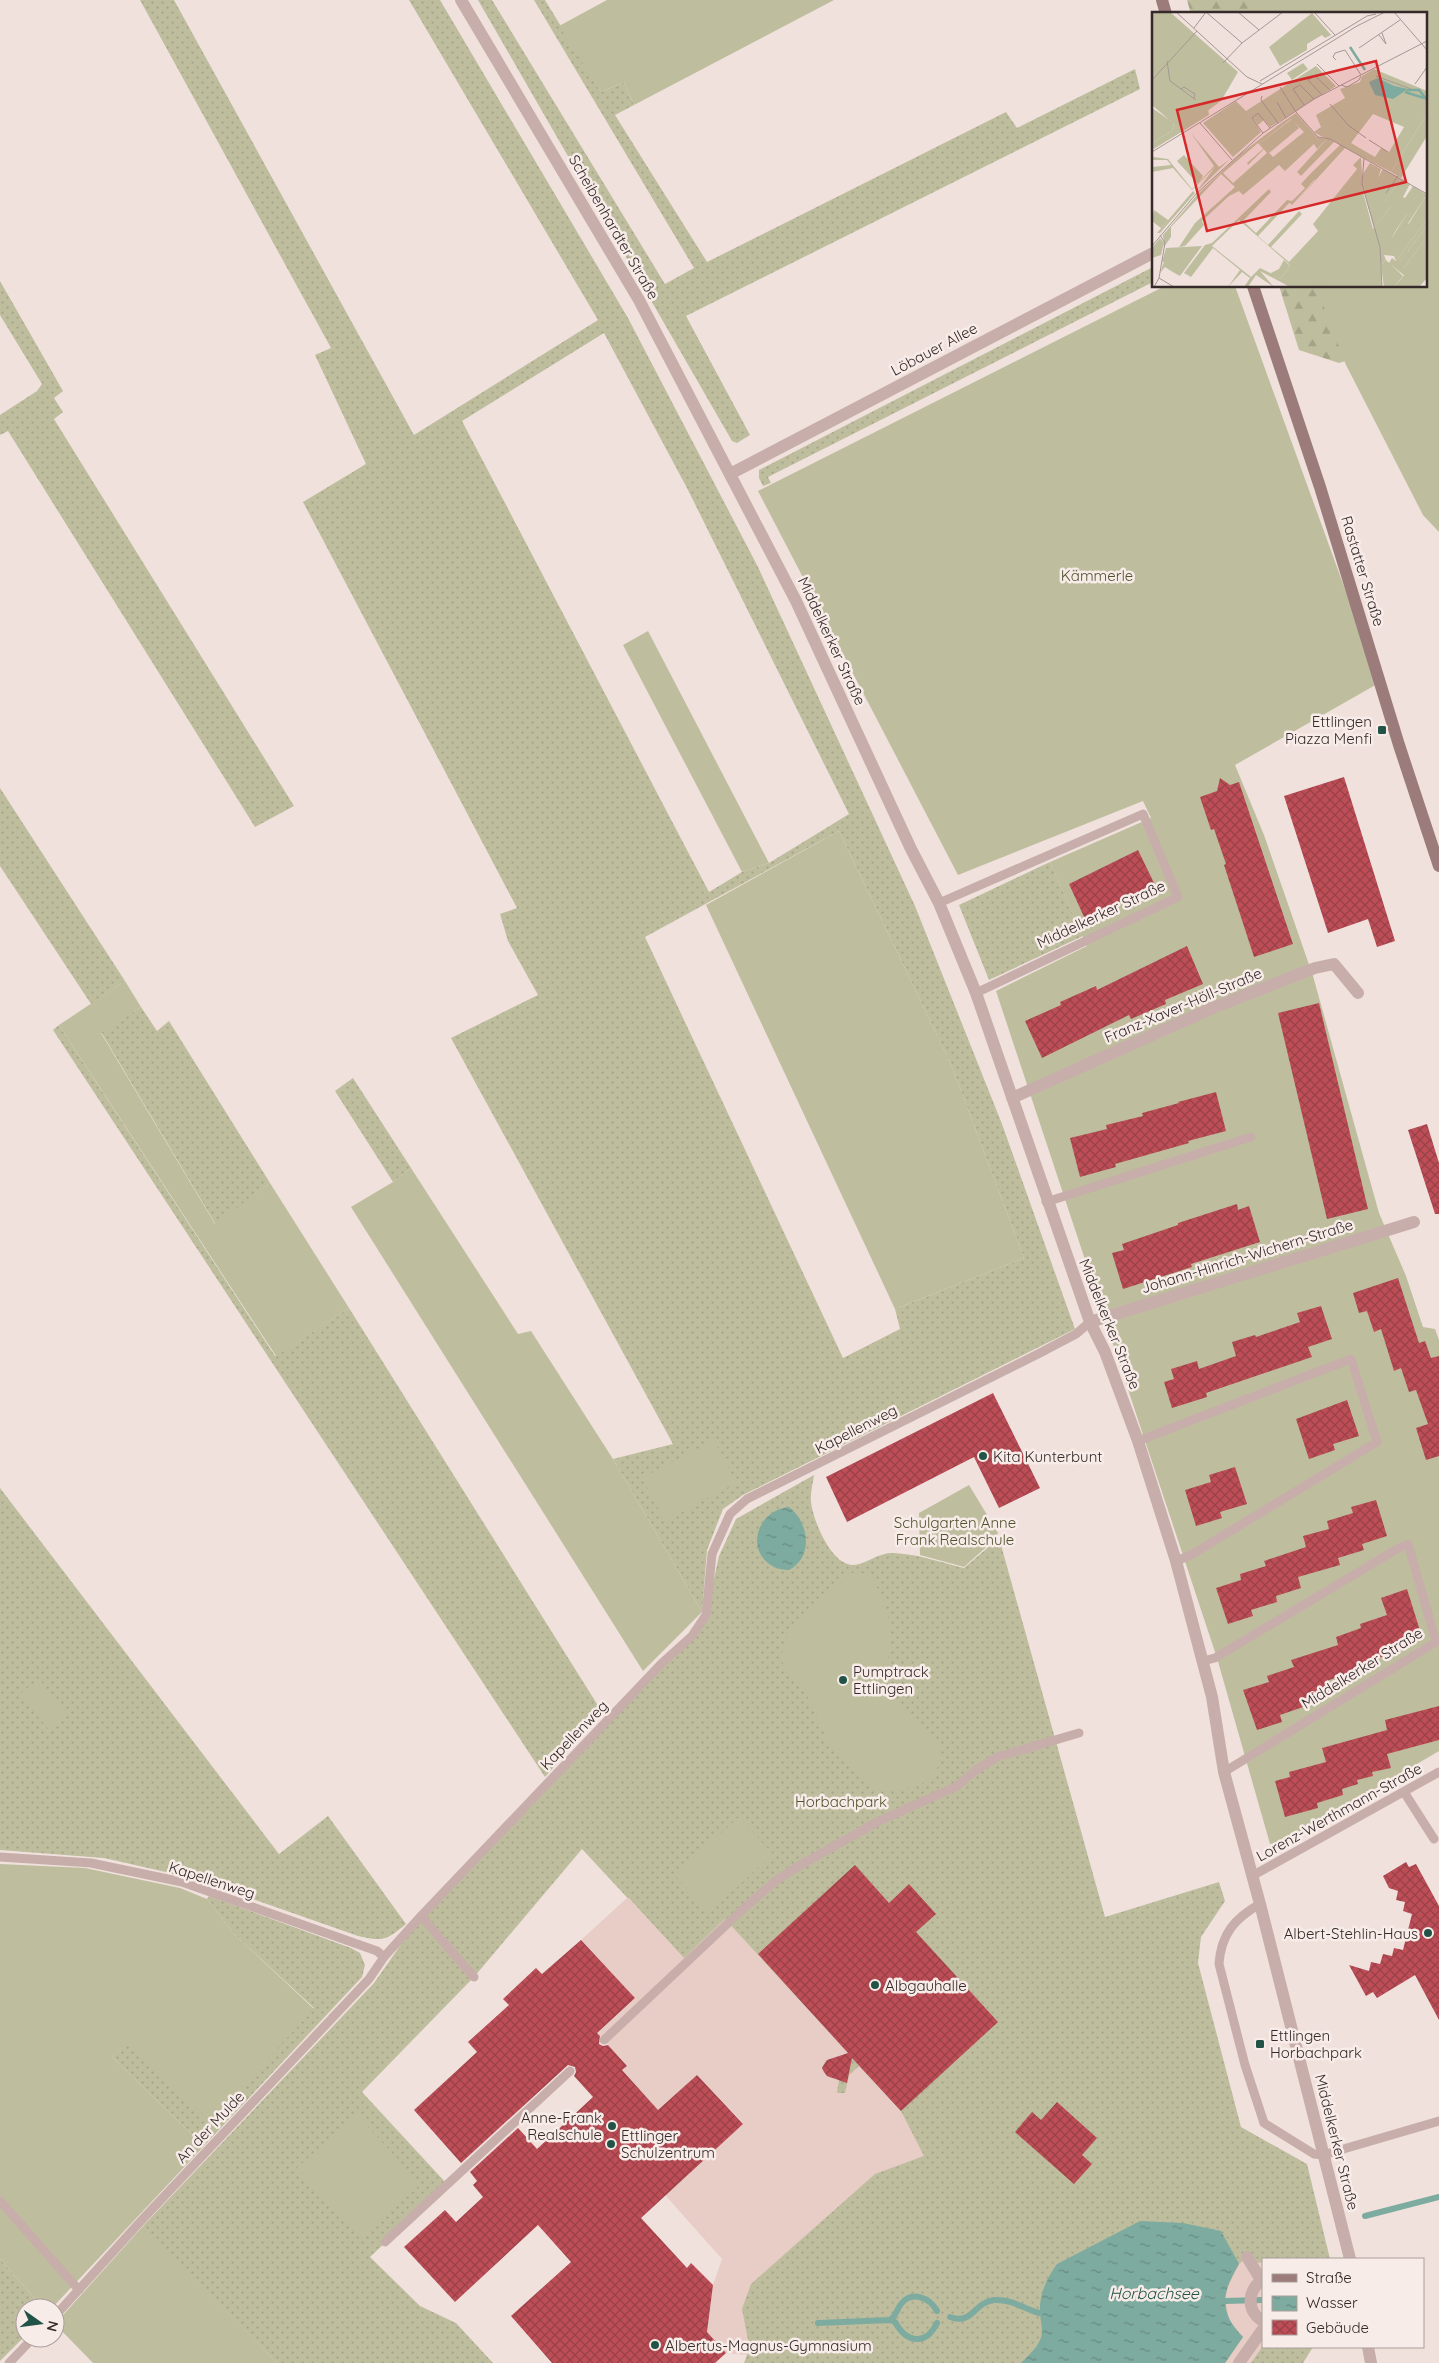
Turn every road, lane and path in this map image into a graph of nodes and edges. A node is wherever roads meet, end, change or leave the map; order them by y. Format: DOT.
graph roads {
  1 [pos="461,0"];
  2 [pos="1152,254"];
  3 [pos="1254,288"];
  4 [pos="730,474"];
  5 [pos="1439,866"];
  6 [pos="939,903"];
  7 [pos="976,993"];
  8 [pos="1358,993"];
  9 [pos="1012,1098"];
  10 [pos="1251,1137"];
  11 [pos="1046,1202"];
  12 [pos="1414,1222"];
  13 [pos="1090,1322"];
  14 [pos="1138,1441"];
  15 [pos="1176,1561"];
  16 [pos="1203,1661"];
  17 [pos="1079,1733"];
  18 [pos="1224,1772"];
  19 [pos="1439,1772"];
  20 [pos="1404,1792"];
  21 [pos="1434,1839"];
  22 [pos="0,1857"];
  23 [pos="1252,1876"];
  24 [pos="1260,1904"];
  25 [pos="421,1916"];
  26 [pos="384,1957"];
  27 [pos="474,1977"];
  28 [pos="604,2040"];
  29 [pos="570,2071"];
  30 [pos="1439,2121"];
  31 [pos="1323,2155"];
  32 [pos="0,2201"];
  33 [pos="385,2242"];
  34 [pos="1247,2257"];
  35 [pos="1350,2258"];
  36 [pos="1262,2280"];
  37 [pos="79,2290"];
  38 [pos="65,2305"];
  39 [pos="1262,2320"];
  40 [pos="1262,2330"];
  41 [pos="23,2348"];
  42 [pos="1368,2348"];
  43 [pos="9,2363"];
  44 [pos="1239,2363"];
  45 [pos="1371,2363"];
  1 -- 4 [label="street, Scheibenhardter Straße"];
  2 -- 4 [label="street, Löbauer Allee"];
  3 -- 5 [label="main road, Rastatter Straße"];
  4 -- 6 [label="street, Middelkerker Straße"];
  6 -- 7 [label="street, Middelkerker Straße"];
  6 -- 7 [label="lane, Middelkerker Straße"];
  7 -- 9 [label="street, Middelkerker Straße"];
  8 -- 9 [label="street, Franz-Xaver-Höll-Straße"];
  9 -- 11 [label="street, Middelkerker Straße"];
  10 -- 11 [label="lane"];
  11 -- 13 [label="street, Middelkerker Straße"];
  12 -- 13 [label="street, Johann-Hinrich-Wichern-Straße"];
  13 -- 14 [label="street, Middelkerker Straße"];
  13 -- 25 [label="lane, Kapellenweg"];
  14 -- 15 [label="street, Middelkerker Straße"];
  14 -- 15 [label="lane"];
  15 -- 16 [label="street, Middelkerker Straße"];
  16 -- 18 [label="street, Middelkerker Straße"];
  16 -- 18 [label="lane, Middelkerker Straße"];
  17 -- 28 [label="lane"];
  18 -- 23 [label="street, Middelkerker Straße"];
  19 -- 20 [label="lane, Lorenz-Werthmann-Straße"];
  20 -- 21 [label="lane"];
  20 -- 23 [label="lane, Lorenz-Werthmann-Straße"];
  22 -- 26 [label="lane, Kapellenweg"];
  23 -- 24 [label="street, Middelkerker Straße"];
  24 -- 31 [label="street, Middelkerker Straße"];
  24 -- 31 [label="lane"];
  25 -- 26 [label="lane, Kapellenweg"];
  25 -- 27 [label="lane"];
  26 -- 37 [label="lane, An der Mulde"];
  29 -- 33 [label="lane"];
  30 -- 31 [label="lane"];
  31 -- 35 [label="street, Middelkerker Straße"];
  32 -- 37 [label="lane"];
  34 -- 36 [label="street"];
  36 -- 39 [label="street"];
  37 -- 38 [label="lane, An der Mulde"];
  40 -- 44 [label="street"];
  41 -- 43 [label="lane"];
  42 -- 45 [label="street"];
}
